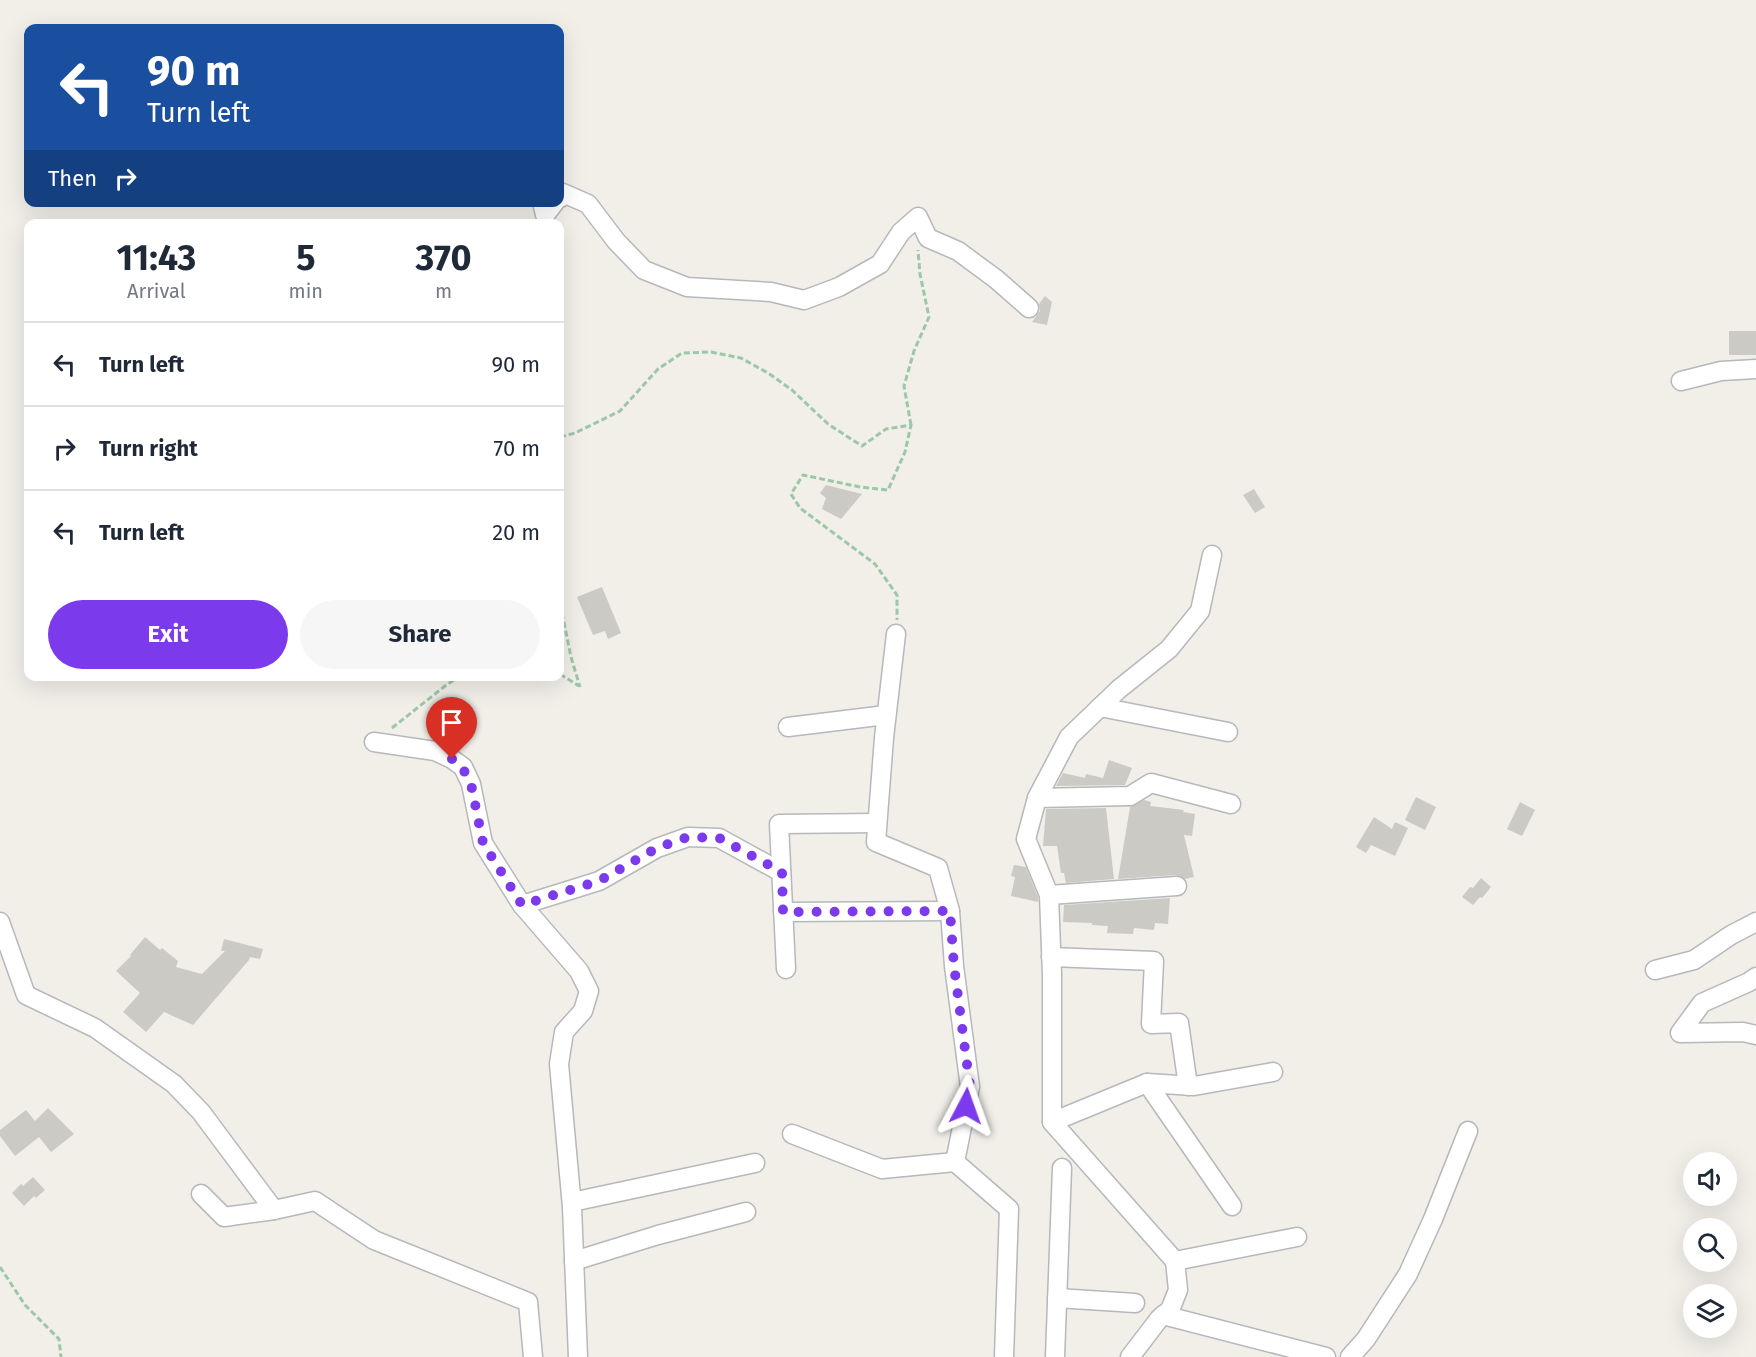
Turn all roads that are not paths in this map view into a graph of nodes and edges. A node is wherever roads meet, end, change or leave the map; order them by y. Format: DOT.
graph roads {
  1 [pos="564,193"];
  2 [pos="543,207"];
  3 [pos="551,207"];
  4 [pos="1029,308"];
  5 [pos="1756,369"];
  6 [pos="1681,381"];
  7 [pos="1212,555"];
  8 [pos="896,634"];
  9 [pos="1100,707"];
  10 [pos="886,715"];
  11 [pos="788,727"];
  12 [pos="1228,732"];
  13 [pos="374,742"];
  14 [pos="1037,798"];
  15 [pos="1231,804"];
  16 [pos="877,823"];
  17 [pos="782,872"];
  18 [pos="1177,886"];
  19 [pos="1049,895"];
  20 [pos="522,905"];
  21 [pos="950,911"];
  22 [pos="783,912"];
  23 [pos="0,922"];
  24 [pos="1756,922"];
  25 [pos="1051,957"];
  26 [pos="786,969"];
  27 [pos="1655,970"];
  28 [pos="1756,977"];
  29 [pos="1756,1035"];
  30 [pos="1273,1072"];
  31 [pos="1147,1083"];
  32 [pos="1188,1086"];
  33 [pos="1052,1122"];
  34 [pos="1468,1131"];
  35 [pos="792,1134"];
  36 [pos="955,1161"];
  37 [pos="755,1163"];
  38 [pos="1062,1168"];
  39 [pos="201,1194"];
  40 [pos="572,1202"];
  41 [pos="1232,1206"];
  42 [pos="274,1210"];
  43 [pos="746,1212"];
  44 [pos="1297,1237"];
  45 [pos="574,1261"];
  46 [pos="1174,1261"];
  47 [pos="1057,1298"];
  48 [pos="1135,1303"];
  49 [pos="1163,1315"];
  50 [pos="533,1357"];
  51 [pos="578,1357"];
  52 [pos="1004,1357"];
  53 [pos="1055,1357"];
  54 [pos="1131,1357"];
  55 [pos="1326,1357"];
  56 [pos="1350,1357"];
  1 -- 4 [label="street"];
  2 -- 3 [label="street"];
  5 -- 6 [label="street"];
  7 -- 9 [label="street"];
  8 -- 10 [label="street"];
  9 -- 12 [label="street"];
  9 -- 14 [label="street"];
  10 -- 11 [label="street"];
  10 -- 16 [label="street"];
  13 -- 20 [label="street"];
  14 -- 15 [label="street"];
  14 -- 19 [label="street"];
  16 -- 17 [label="street"];
  16 -- 21 [label="street"];
  17 -- 20 [label="street"];
  17 -- 22 [label="street"];
  18 -- 19 [label="street"];
  19 -- 25 [label="street"];
  20 -- 40 [label="street"];
  21 -- 22 [label="street"];
  21 -- 36 [label="street"];
  22 -- 26 [label="street"];
  23 -- 42 [label="street"];
  24 -- 27 [label="street"];
  25 -- 32 [label="street"];
  25 -- 33 [label="street"];
  28 -- 29 [label="street"];
  30 -- 32 [label="street"];
  31 -- 32 [label="street"];
  31 -- 33 [label="street"];
  31 -- 41 [label="street"];
  33 -- 46 [label="street"];
  34 -- 56 [label="street"];
  35 -- 36 [label="street"];
  36 -- 52 [label="street"];
  37 -- 40 [label="street"];
  38 -- 47 [label="street"];
  39 -- 42 [label="street"];
  40 -- 45 [label="street"];
  42 -- 50 [label="street"];
  43 -- 45 [label="street"];
  44 -- 46 [label="street"];
  45 -- 51 [label="street"];
  46 -- 49 [label="street"];
  47 -- 48 [label="street"];
  47 -- 53 [label="street"];
  49 -- 54 [label="street"];
  49 -- 55 [label="street"];
}
